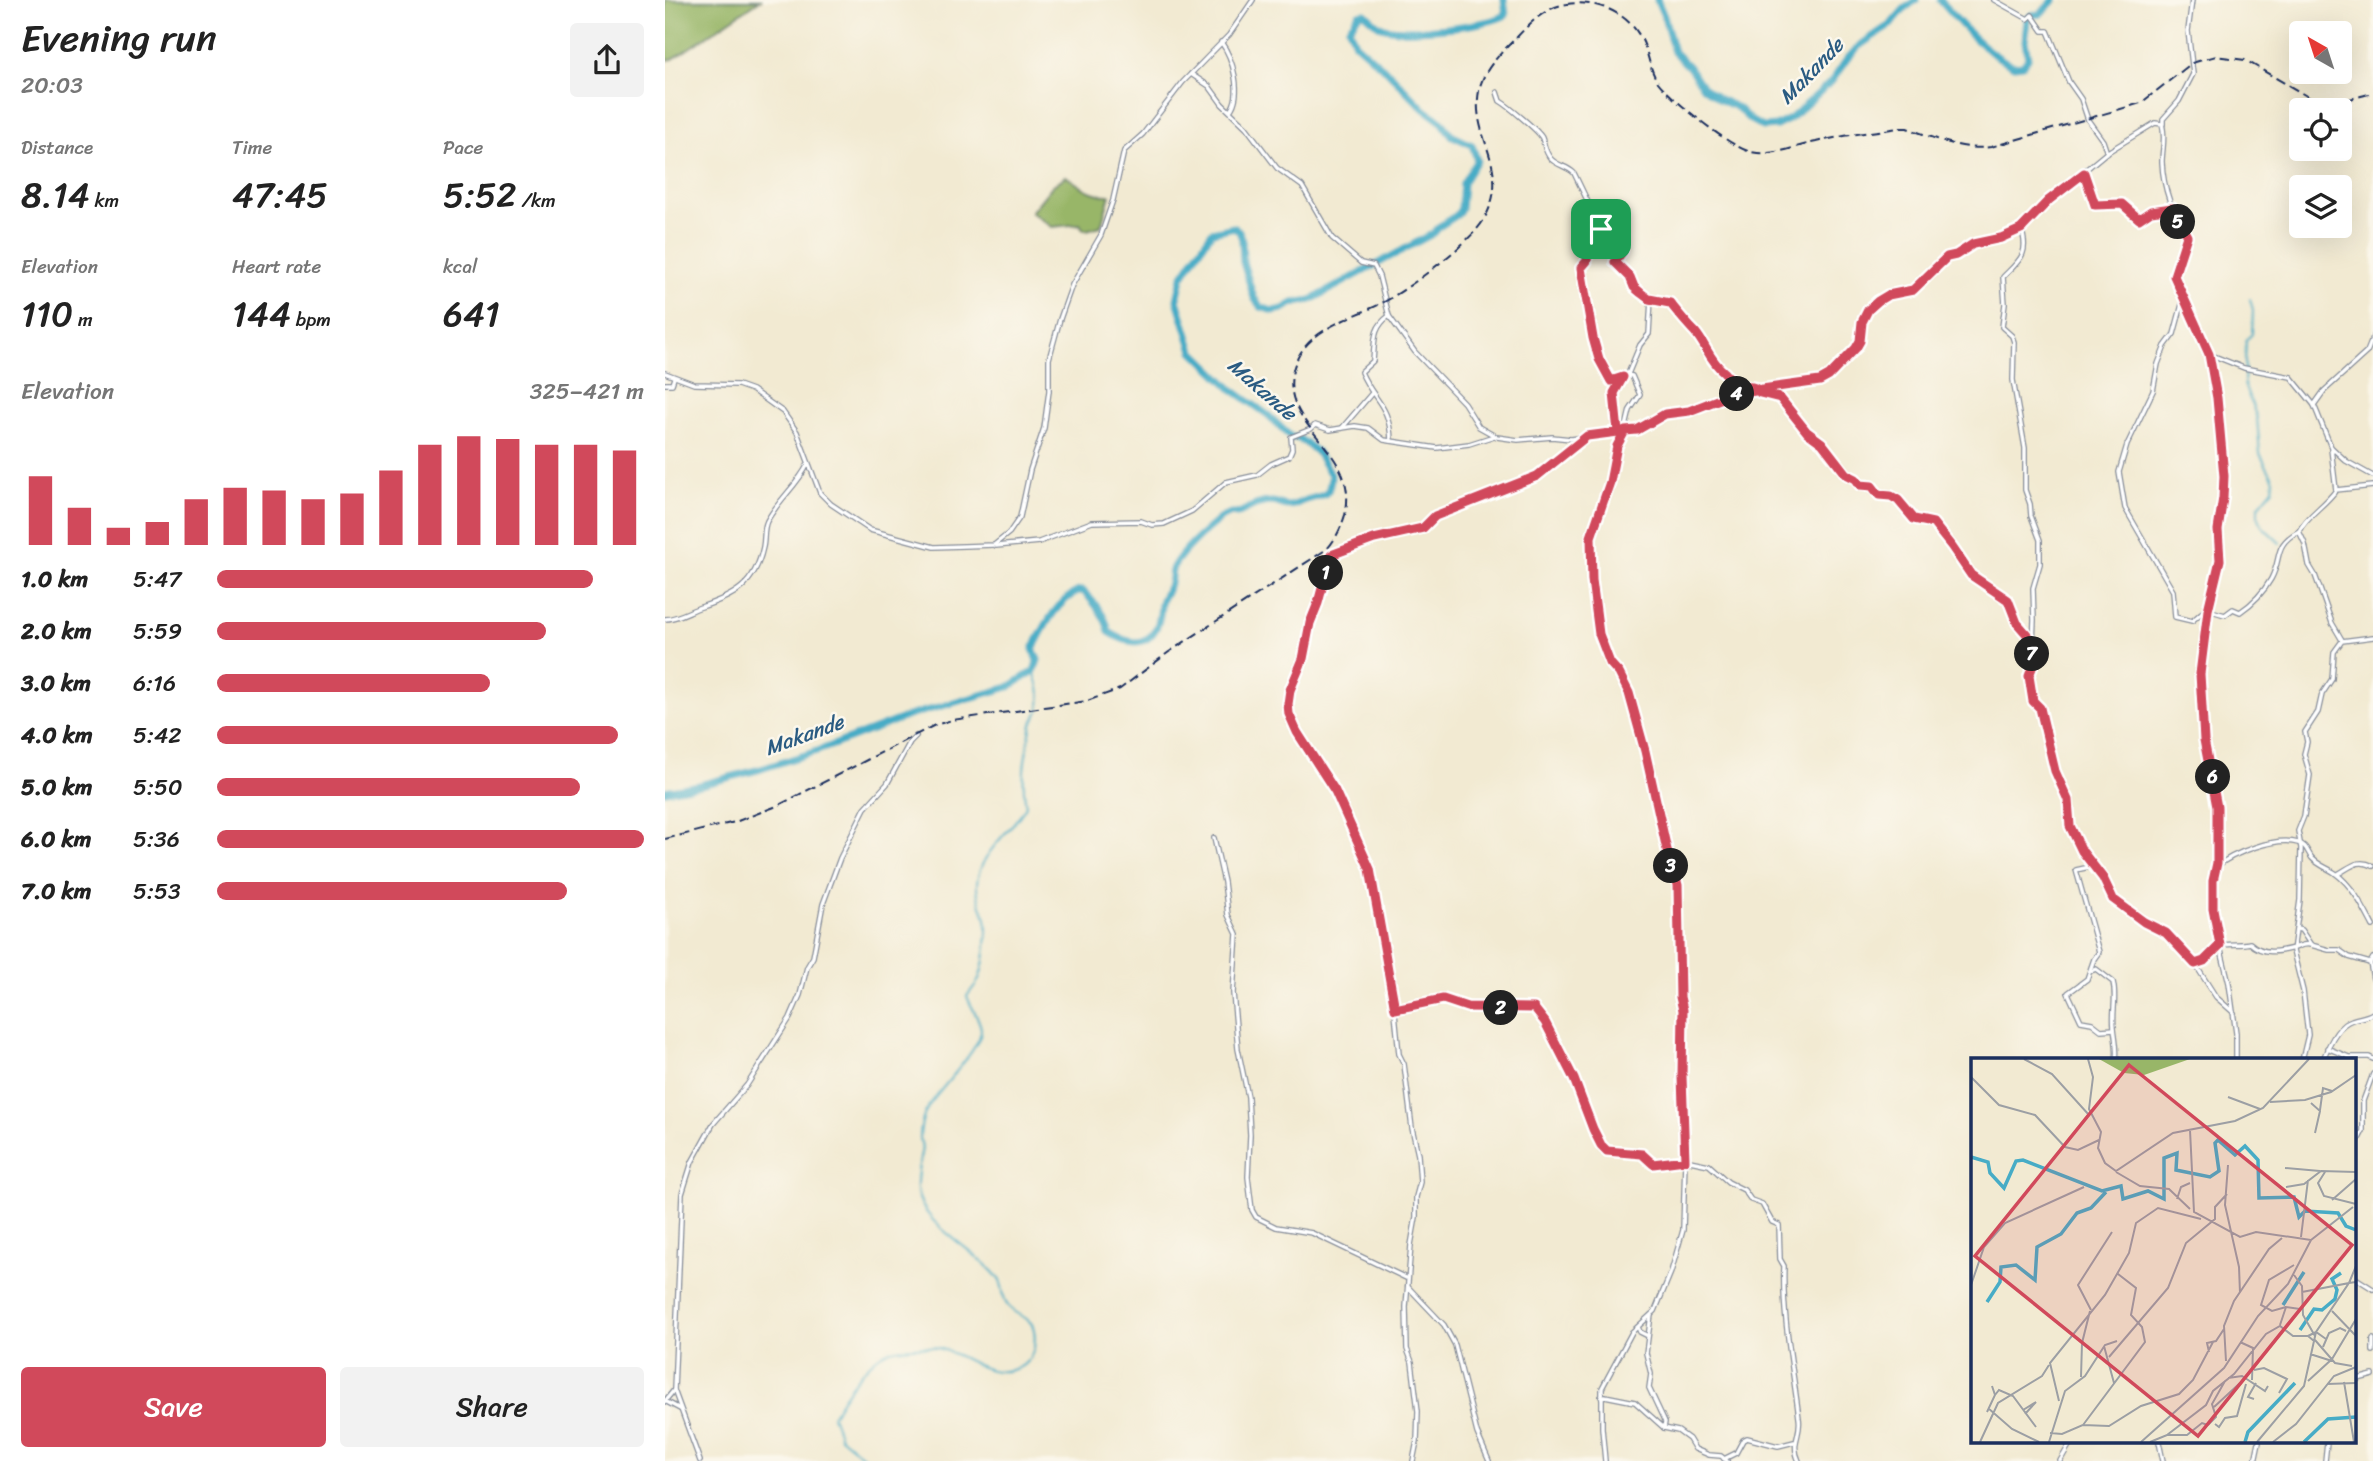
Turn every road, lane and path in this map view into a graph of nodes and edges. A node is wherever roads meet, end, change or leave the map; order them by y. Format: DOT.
graph roads {
  1 [pos="1252,0"];
  2 [pos="1994,0"];
  3 [pos="2192,0"];
  4 [pos="1221,42"];
  5 [pos="1191,74"];
  6 [pos="1497,92"];
  7 [pos="1230,111"];
  8 [pos="2163,119"];
  9 [pos="2155,123"];
  10 [pos="2163,126"];
  11 [pos="2107,153"];
  12 [pos="2084,173"];
  13 [pos="2172,208"];
  14 [pos="1601,229"];
  15 [pos="2021,229"];
  16 [pos="2184,297"];
  17 [pos="1651,299"];
  18 [pos="1388,316"];
  19 [pos="2373,337"];
  20 [pos="2209,354"];
  21 [pos="665,373"];
  22 [pos="1625,376"];
  23 [pos="674,378"];
  24 [pos="665,384"];
  25 [pos="1758,391"];
  26 [pos="1372,393"];
  27 [pos="2314,405"];
  28 [pos="1342,428"];
  29 [pos="1625,431"];
  30 [pos="1618,432"];
  31 [pos="1494,436"];
  32 [pos="1587,436"];
  33 [pos="1391,442"];
  34 [pos="2330,447"];
  35 [pos="808,463"];
  36 [pos="2373,476"];
  37 [pos="2373,486"];
  38 [pos="2336,490"];
  39 [pos="2299,531"];
  40 [pos="994,545"];
  41 [pos="2208,610"];
  42 [pos="665,619"];
  43 [pos="2373,637"];
  44 [pos="2032,640"];
  45 [pos="2342,641"];
  46 [pos="916,736"];
  47 [pos="1214,838"];
  48 [pos="2300,843"];
  49 [pos="2094,866"];
  50 [pos="2373,866"];
  51 [pos="2216,867"];
  52 [pos="2338,875"];
  53 [pos="2373,926"];
  54 [pos="2296,929"];
  55 [pos="2220,945"];
  56 [pos="2311,945"];
  57 [pos="2293,948"];
  58 [pos="2373,958"];
  59 [pos="2370,963"];
  60 [pos="2195,964"];
  61 [pos="2091,971"];
  62 [pos="2373,979"];
  63 [pos="1395,1009"];
  64 [pos="2234,1013"];
  65 [pos="2373,1013"];
  66 [pos="2114,1029"];
  67 [pos="2327,1048"];
  68 [pos="2372,1057"];
  69 [pos="2116,1058"];
  70 [pos="2236,1058"];
  71 [pos="2302,1058"];
  72 [pos="2323,1058"];
  73 [pos="2373,1073"];
  74 [pos="2355,1146"];
  75 [pos="1685,1160"];
  76 [pos="2355,1278"];
  77 [pos="1407,1279"];
  78 [pos="1408,1287"];
  79 [pos="2373,1289"];
  80 [pos="1651,1315"];
  81 [pos="1638,1327"];
  82 [pos="1648,1336"];
  83 [pos="2372,1342"];
  84 [pos="2373,1351"];
  85 [pos="2373,1375"];
  86 [pos="2355,1380"];
  87 [pos="674,1390"];
  88 [pos="1601,1397"];
  89 [pos="665,1401"];
  90 [pos="681,1410"];
  91 [pos="1664,1428"];
  92 [pos="1794,1442"];
  93 [pos="2070,1444"];
  94 [pos="1726,1460"];
  95 [pos="2063,1460"];
  96 [pos="700,1461"];
  97 [pos="1413,1461"];
  98 [pos="1489,1461"];
  99 [pos="1605,1461"];
  100 [pos="1799,1461"];
  1 -- 4 [label="street"];
  2 -- 11 [label="street"];
  3 -- 8 [label="street"];
  4 -- 5 [label="street"];
  4 -- 7 [label="street"];
  5 -- 7 [label="street"];
  5 -- 40 [label="street"];
  6 -- 14 [label="street"];
  7 -- 18 [label="street"];
  8 -- 9 [label="street"];
  8 -- 10 [label="street"];
  9 -- 10 [label="street"];
  9 -- 11 [label="street"];
  10 -- 13 [label="street"];
  11 -- 12 [label="street"];
  12 -- 13 [label="street"];
  12 -- 15 [label="street"];
  13 -- 16 [label="street"];
  14 -- 17 [label="street"];
  14 -- 22 [label="street"];
  15 -- 25 [label="street"];
  15 -- 44 [label="street"];
  16 -- 20 [label="street"];
  16 -- 41 [label="street"];
  17 -- 22 [label="street"];
  17 -- 25 [label="street"];
  18 -- 26 [label="street"];
  18 -- 31 [label="street"];
  19 -- 27 [label="street"];
  20 -- 27 [label="street"];
  20 -- 41 [label="street"];
  21 -- 23 [label="street"];
  22 -- 29 [label="street"];
  22 -- 30 [label="street"];
  23 -- 24 [label="street"];
  23 -- 35 [label="street"];
  25 -- 29 [label="street"];
  25 -- 44 [label="street"];
  26 -- 28 [label="street"];
  26 -- 33 [label="street"];
  27 -- 34 [label="street"];
  28 -- 33 [label="street"];
  28 -- 40 [label="street"];
  29 -- 30 [label="street"];
  29 -- 75 [label="street"];
  30 -- 32 [label="street"];
  31 -- 32 [label="street"];
  31 -- 33 [label="street"];
  32 -- 63 [label="street"];
  34 -- 36 [label="street"];
  34 -- 38 [label="street"];
  35 -- 40 [label="street"];
  35 -- 42 [label="street"];
  37 -- 38 [label="street"];
  38 -- 39 [label="street"];
  39 -- 41 [label="street"];
  39 -- 45 [label="street"];
  41 -- 51 [label="street"];
  43 -- 45 [label="street"];
  44 -- 49 [label="street"];
  45 -- 48 [label="street"];
  46 -- 87 [label="street"];
  47 -- 77 [label="street"];
  48 -- 51 [label="street"];
  48 -- 52 [label="street"];
  48 -- 54 [label="street"];
  49 -- 60 [label="street"];
  49 -- 61 [label="street"];
  50 -- 52 [label="street"];
  51 -- 55 [label="street"];
  52 -- 53 [label="street"];
  54 -- 56 [label="street"];
  54 -- 57 [label="street"];
  55 -- 57 [label="street"];
  55 -- 60 [label="street"];
  55 -- 64 [label="street"];
  56 -- 57 [label="street"];
  56 -- 59 [label="street"];
  57 -- 71 [label="street"];
  58 -- 59 [label="street"];
  59 -- 62 [label="street"];
  60 -- 64 [label="street"];
  61 -- 66 [label="street"];
  61 -- 66 [label="street"];
  63 -- 75 [label="street"];
  63 -- 77 [label="street"];
  64 -- 70 [label="street"];
  65 -- 67 [label="street"];
  66 -- 69 [label="street"];
  67 -- 68 [label="street"];
  67 -- 72 [label="street"];
  73 -- 74 [label="street"];
  75 -- 80 [label="street"];
  75 -- 92 [label="street"];
  76 -- 79 [label="street"];
  77 -- 78 [label="street"];
  78 -- 97 [label="street"];
  78 -- 98 [label="street"];
  80 -- 81 [label="street"];
  80 -- 82 [label="street"];
  81 -- 82 [label="street"];
  81 -- 88 [label="street"];
  82 -- 91 [label="street"];
  83 -- 84 [label="street"];
  85 -- 86 [label="street"];
  87 -- 89 [label="street"];
  87 -- 90 [label="street"];
  88 -- 91 [label="street"];
  88 -- 99 [label="street"];
  89 -- 90 [label="street"];
  90 -- 96 [label="street"];
  91 -- 94 [label="street"];
  92 -- 94 [label="street"];
  92 -- 100 [label="street"];
  93 -- 95 [label="street"];
}
